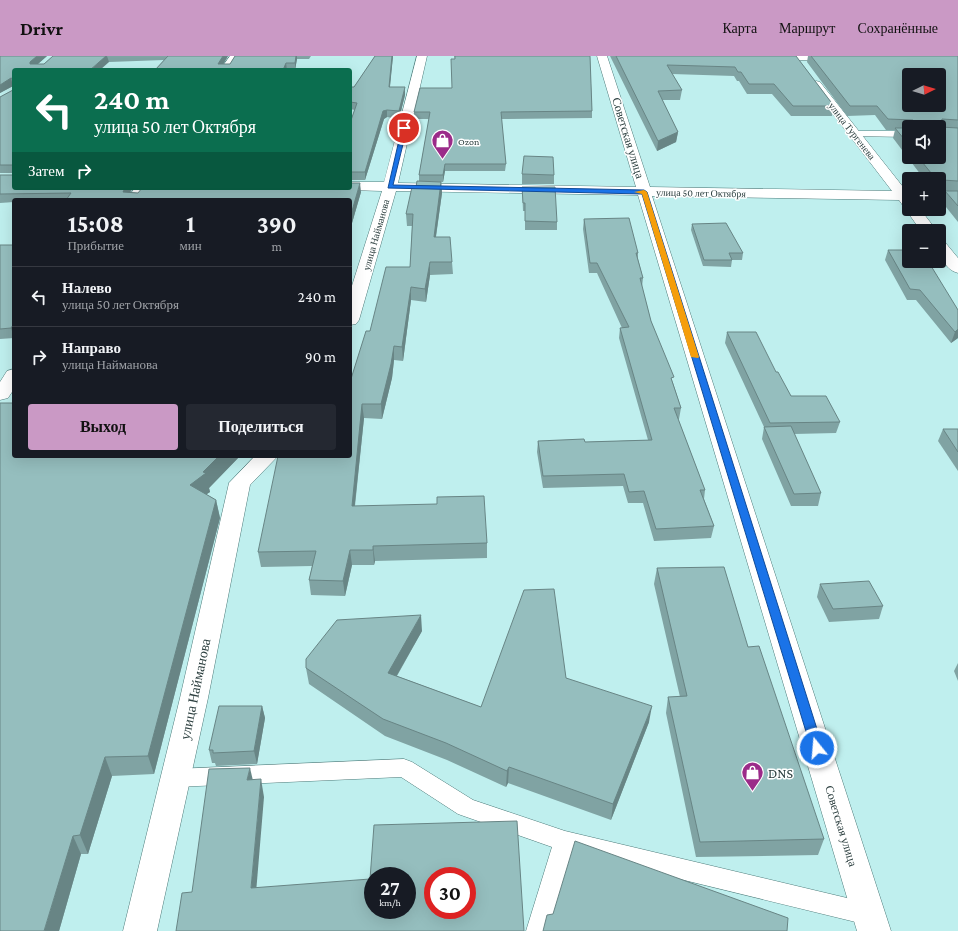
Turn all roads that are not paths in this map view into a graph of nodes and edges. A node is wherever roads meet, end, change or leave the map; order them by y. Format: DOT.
graph roads {
  1 [pos="234,56"];
  2 [pos="422,56"];
  3 [pos="602,56"];
  4 [pos="750,56"];
  5 [pos="796,57"];
  6 [pos="850,58"];
  7 [pos="226,68"];
  8 [pos="853,134"];
  9 [pos="902,134"];
  10 [pos="352,186"];
  11 [pos="390,187"];
  12 [pos="644,192"];
  13 [pos="902,193"];
  14 [pos="946,196"];
  15 [pos="958,197"];
  16 [pos="902,199"];
  17 [pos="917,216"];
  18 [pos="924,224"];
  19 [pos="946,253"];
  20 [pos="958,268"];
  21 [pos="352,313"];
  22 [pos="12,379"];
  23 [pos="5,394"];
  24 [pos="265,458"];
  25 [pos="175,778"];
  26 [pos="565,841"];
  27 [pos="871,922"];
  28 [pos="140,931"];
  29 [pos="538,931"];
  1 -- 7 [label="street"];
  2 -- 11 [label="street, улица Найманова"];
  3 -- 12 [label="street, Советская улица"];
  4 -- 5 [label="street"];
  5 -- 6 [label="street"];
  5 -- 8 [label="street, улица Тургенева"];
  8 -- 9 [label="lane"];
  8 -- 13 [label="street, улица Тургенева"];
  10 -- 11 [label="street, улица 50 лет Октября"];
  11 -- 12 [label="street, улица 50 лет Октября"];
  11 -- 21 [label="street, улица Найманова"];
  12 -- 16 [label="street, улица 50 лет Октября"];
  12 -- 27 [label="street, Советская улица"];
  14 -- 15 [label="street"];
  17 -- 18 [label="street"];
  19 -- 20 [label="street"];
  22 -- 23 [label="street"];
  24 -- 25 [label="street, улица Найманова"];
  25 -- 26 [label="lane"];
  25 -- 28 [label="street, улица Найманова"];
  26 -- 27 [label="lane"];
  26 -- 29 [label="lane"];
}
